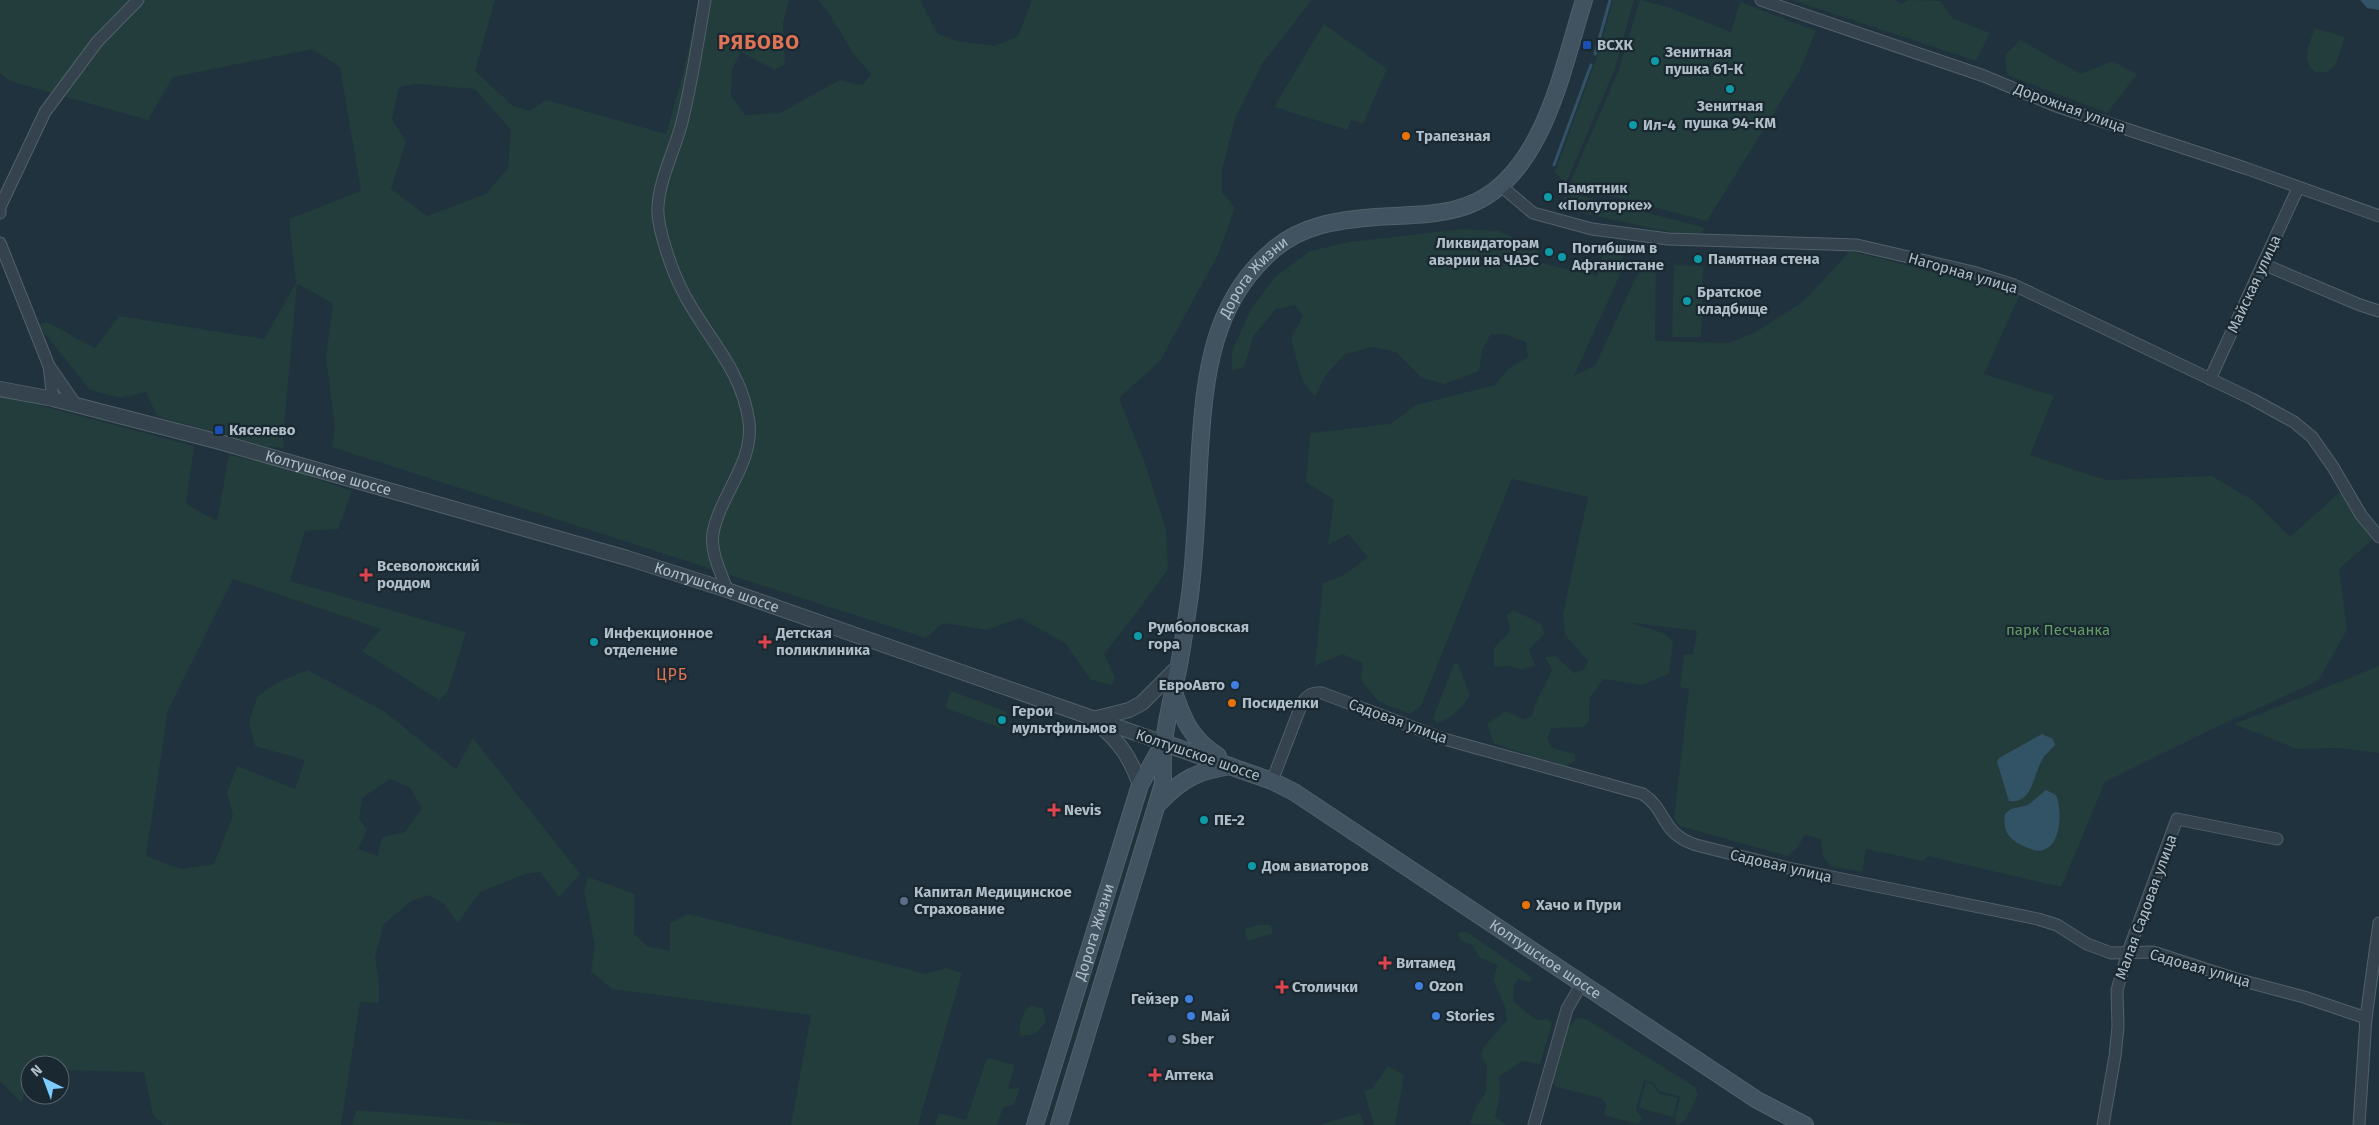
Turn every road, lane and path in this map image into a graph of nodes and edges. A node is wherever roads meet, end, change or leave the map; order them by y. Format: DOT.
graph roads {
  1 [pos="138,0"];
  2 [pos="705,0"];
  3 [pos="1584,0"];
  4 [pos="1761,0"];
  5 [pos="1501,186"];
  6 [pos="2298,188"];
  7 [pos="0,213"];
  8 [pos="2379,216"];
  9 [pos="0,243"];
  10 [pos="2263,264"];
  11 [pos="2379,311"];
  12 [pos="48,366"];
  13 [pos="2210,379"];
  14 [pos="0,389"];
  15 [pos="53,399"];
  16 [pos="76,405"];
  17 [pos="2379,537"];
  18 [pos="728,590"];
  19 [pos="1179,666"];
  20 [pos="1174,692"];
  21 [pos="1093,719"];
  22 [pos="1164,743"];
  23 [pos="1232,766"];
  24 [pos="1272,781"];
  25 [pos="1140,785"];
  26 [pos="1159,803"];
  27 [pos="2277,839"];
  28 [pos="2379,923"];
  29 [pos="2128,952"];
  30 [pos="1581,985"];
  31 [pos="2366,1018"];
  32 [pos="1035,1125"];
  33 [pos="1059,1125"];
  34 [pos="1534,1125"];
  35 [pos="1805,1125"];
  36 [pos="2103,1125"];
  37 [pos="2359,1125"];
  1 -- 7 [label="street"];
  2 -- 18 [label="street"];
  3 -- 5 [label="main road, Дорога Жизни"];
  4 -- 6 [label="street, Дорожная улица"];
  5 -- 13 [label="street, Нагорная улица"];
  5 -- 19 [label="main road, Дорога Жизни"];
  6 -- 8 [label="street, Дорожная улица"];
  6 -- 10 [label="street, Майская улица"];
  9 -- 12 [label="street"];
  10 -- 11 [label="street"];
  10 -- 13 [label="street, Майская улица"];
  12 -- 15 [label="street"];
  12 -- 16 [label="street"];
  13 -- 17 [label="street, Нагорная улица"];
  14 -- 15 [label="street, Колтушское шоссе"];
  15 -- 16 [label="street, Колтушское шоссе"];
  16 -- 18 [label="street, Колтушское шоссе"];
  18 -- 21 [label="street, Колтушское шоссе"];
  19 -- 20 [label="main road, Дорога Жизни"];
  19 -- 21 [label="street"];
  20 -- 22 [label="main road, Дорога Жизни"];
  20 -- 23 [label="main road"];
  21 -- 22 [label="street, Колтушское шоссе"];
  21 -- 25 [label="street"];
  22 -- 23 [label="main road, Колтушское шоссе"];
  22 -- 25 [label="main road, Дорога Жизни"];
  22 -- 26 [label="main road, Дорога Жизни"];
  23 -- 24 [label="main road, Колтушское шоссе"];
  23 -- 26 [label="main road"];
  24 -- 29 [label="street, Садовая улица"];
  24 -- 30 [label="main road, Колтушское шоссе"];
  25 -- 32 [label="main road, Дорога Жизни"];
  26 -- 33 [label="main road, Дорога Жизни"];
  27 -- 29 [label="street, Малая Садовая улица"];
  28 -- 31 [label="street"];
  29 -- 31 [label="street, Садовая улица"];
  29 -- 36 [label="street, Малая Садовая улица"];
  30 -- 34 [label="street"];
  30 -- 35 [label="main road, Колтушское шоссе"];
  31 -- 37 [label="street"];
}
